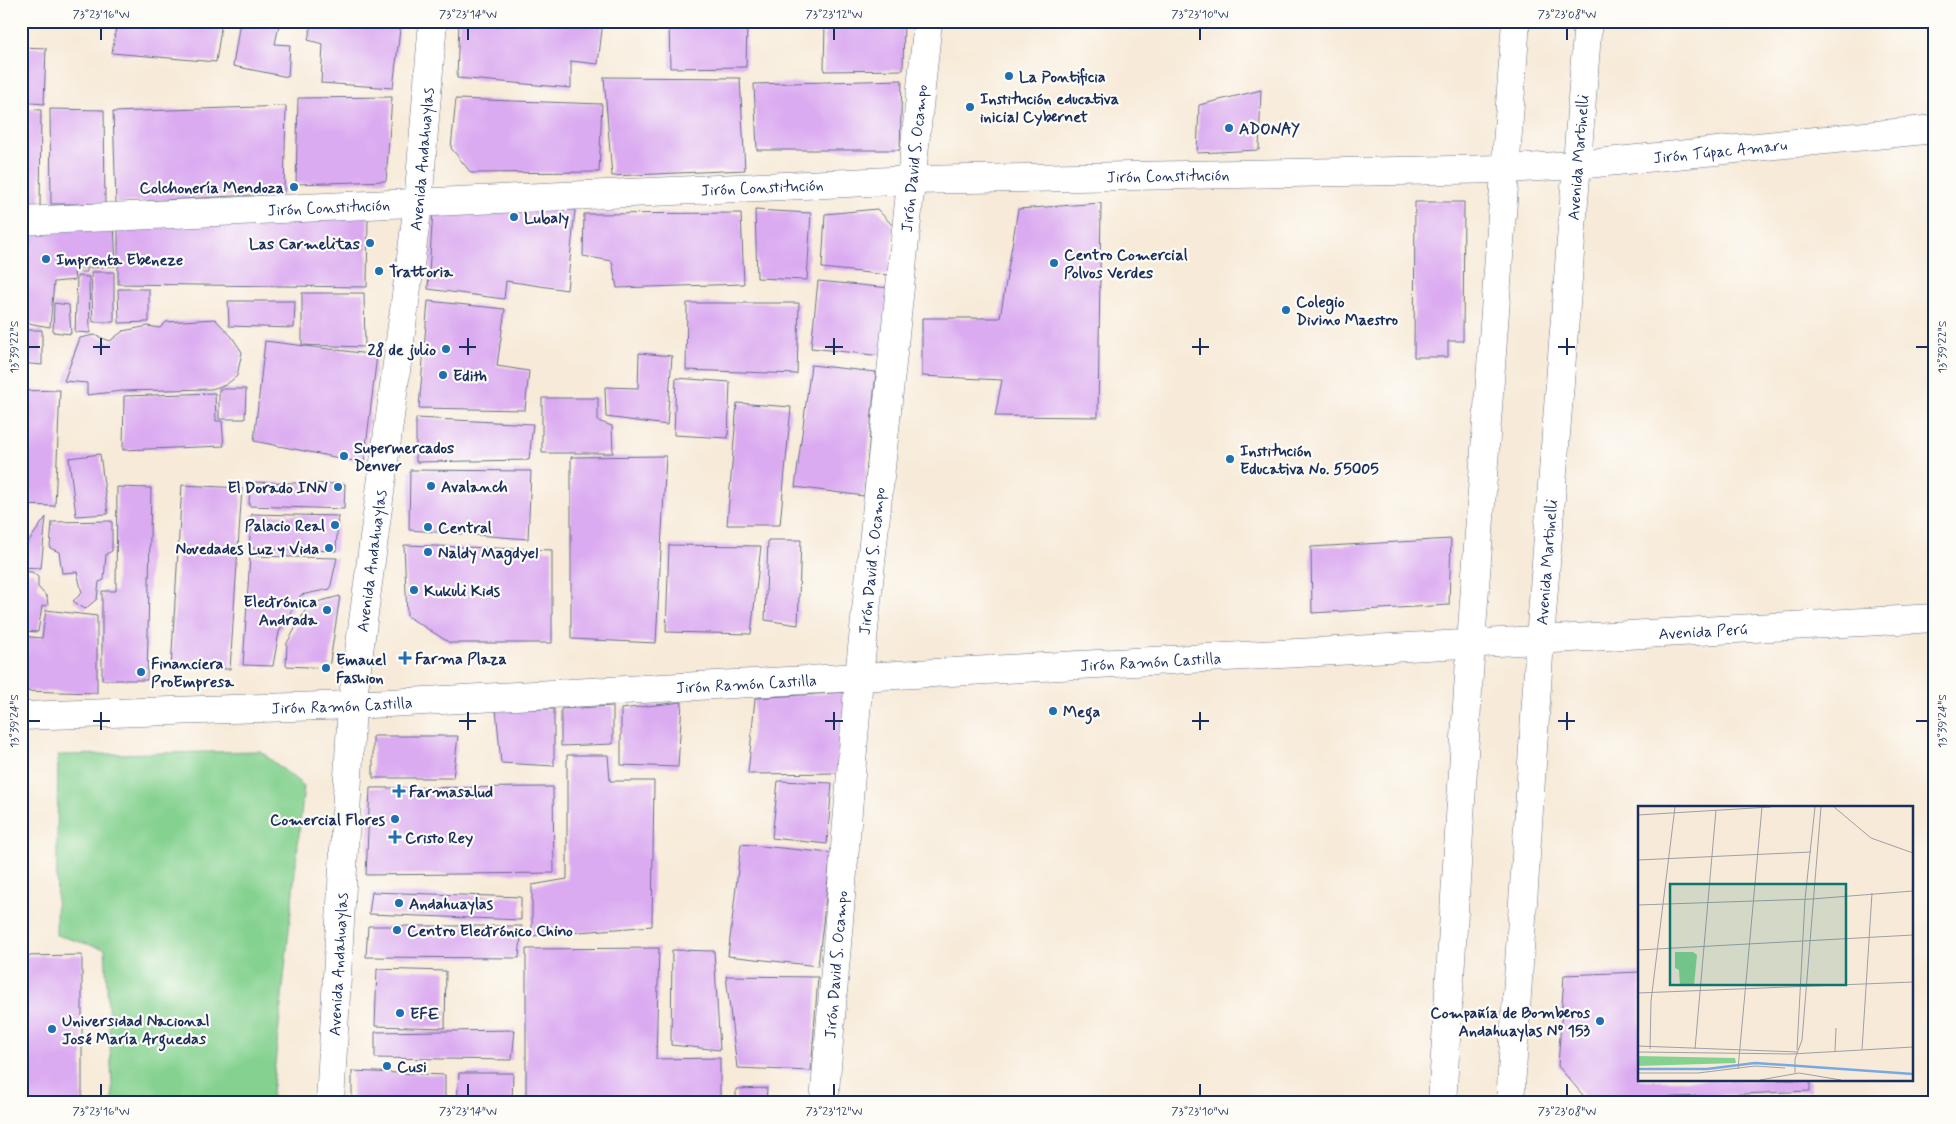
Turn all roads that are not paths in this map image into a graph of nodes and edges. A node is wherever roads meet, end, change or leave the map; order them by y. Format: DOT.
graph roads {
  1 [pos="433,21"];
  2 [pos="928,21"];
  3 [pos="1516,21"];
  4 [pos="1588,21"];
  5 [pos="1935,129"];
  6 [pos="1577,165"];
  7 [pos="1505,168"];
  8 [pos="912,180"];
  9 [pos="418,204"];
  10 [pos="21,221"];
  11 [pos="1935,618"];
  12 [pos="1540,640"];
  13 [pos="1471,643"];
  14 [pos="860,677"];
  15 [pos="352,705"];
  16 [pos="21,716"];
  17 [pos="330,1103"];
  18 [pos="824,1103"];
  19 [pos="1442,1103"];
  20 [pos="1510,1103"];
  1 -- 9 [label="street, Avenida Andahuaylas"];
  2 -- 8 [label="street, Jirón David S. Ocampo"];
  3 -- 7 [label="street"];
  4 -- 6 [label="street, Avenida Martinelli"];
  5 -- 6 [label="street, Jirón Túpac Amaru"];
  6 -- 7 [label="street, Jirón Túpac Amaru"];
  6 -- 12 [label="street, Avenida Martinelli"];
  7 -- 8 [label="street, Jirón Constitución"];
  7 -- 13 [label="street"];
  8 -- 9 [label="street, Jirón Constitución"];
  8 -- 14 [label="street, Jirón David S. Ocampo"];
  9 -- 10 [label="street, Jirón Constitución"];
  9 -- 15 [label="street, Avenida Andahuaylas"];
  11 -- 12 [label="street, Avenida Perú"];
  12 -- 13 [label="street, Avenida Perú"];
  12 -- 20 [label="street, Avenida Martinelli"];
  13 -- 14 [label="street, Jirón Ramón Castilla"];
  13 -- 19 [label="street"];
  14 -- 15 [label="street, Jirón Ramón Castilla"];
  14 -- 18 [label="street, Jirón David S. Ocampo"];
  15 -- 16 [label="street, Jirón Ramón Castilla"];
  15 -- 17 [label="street, Avenida Andahuaylas"];
}
